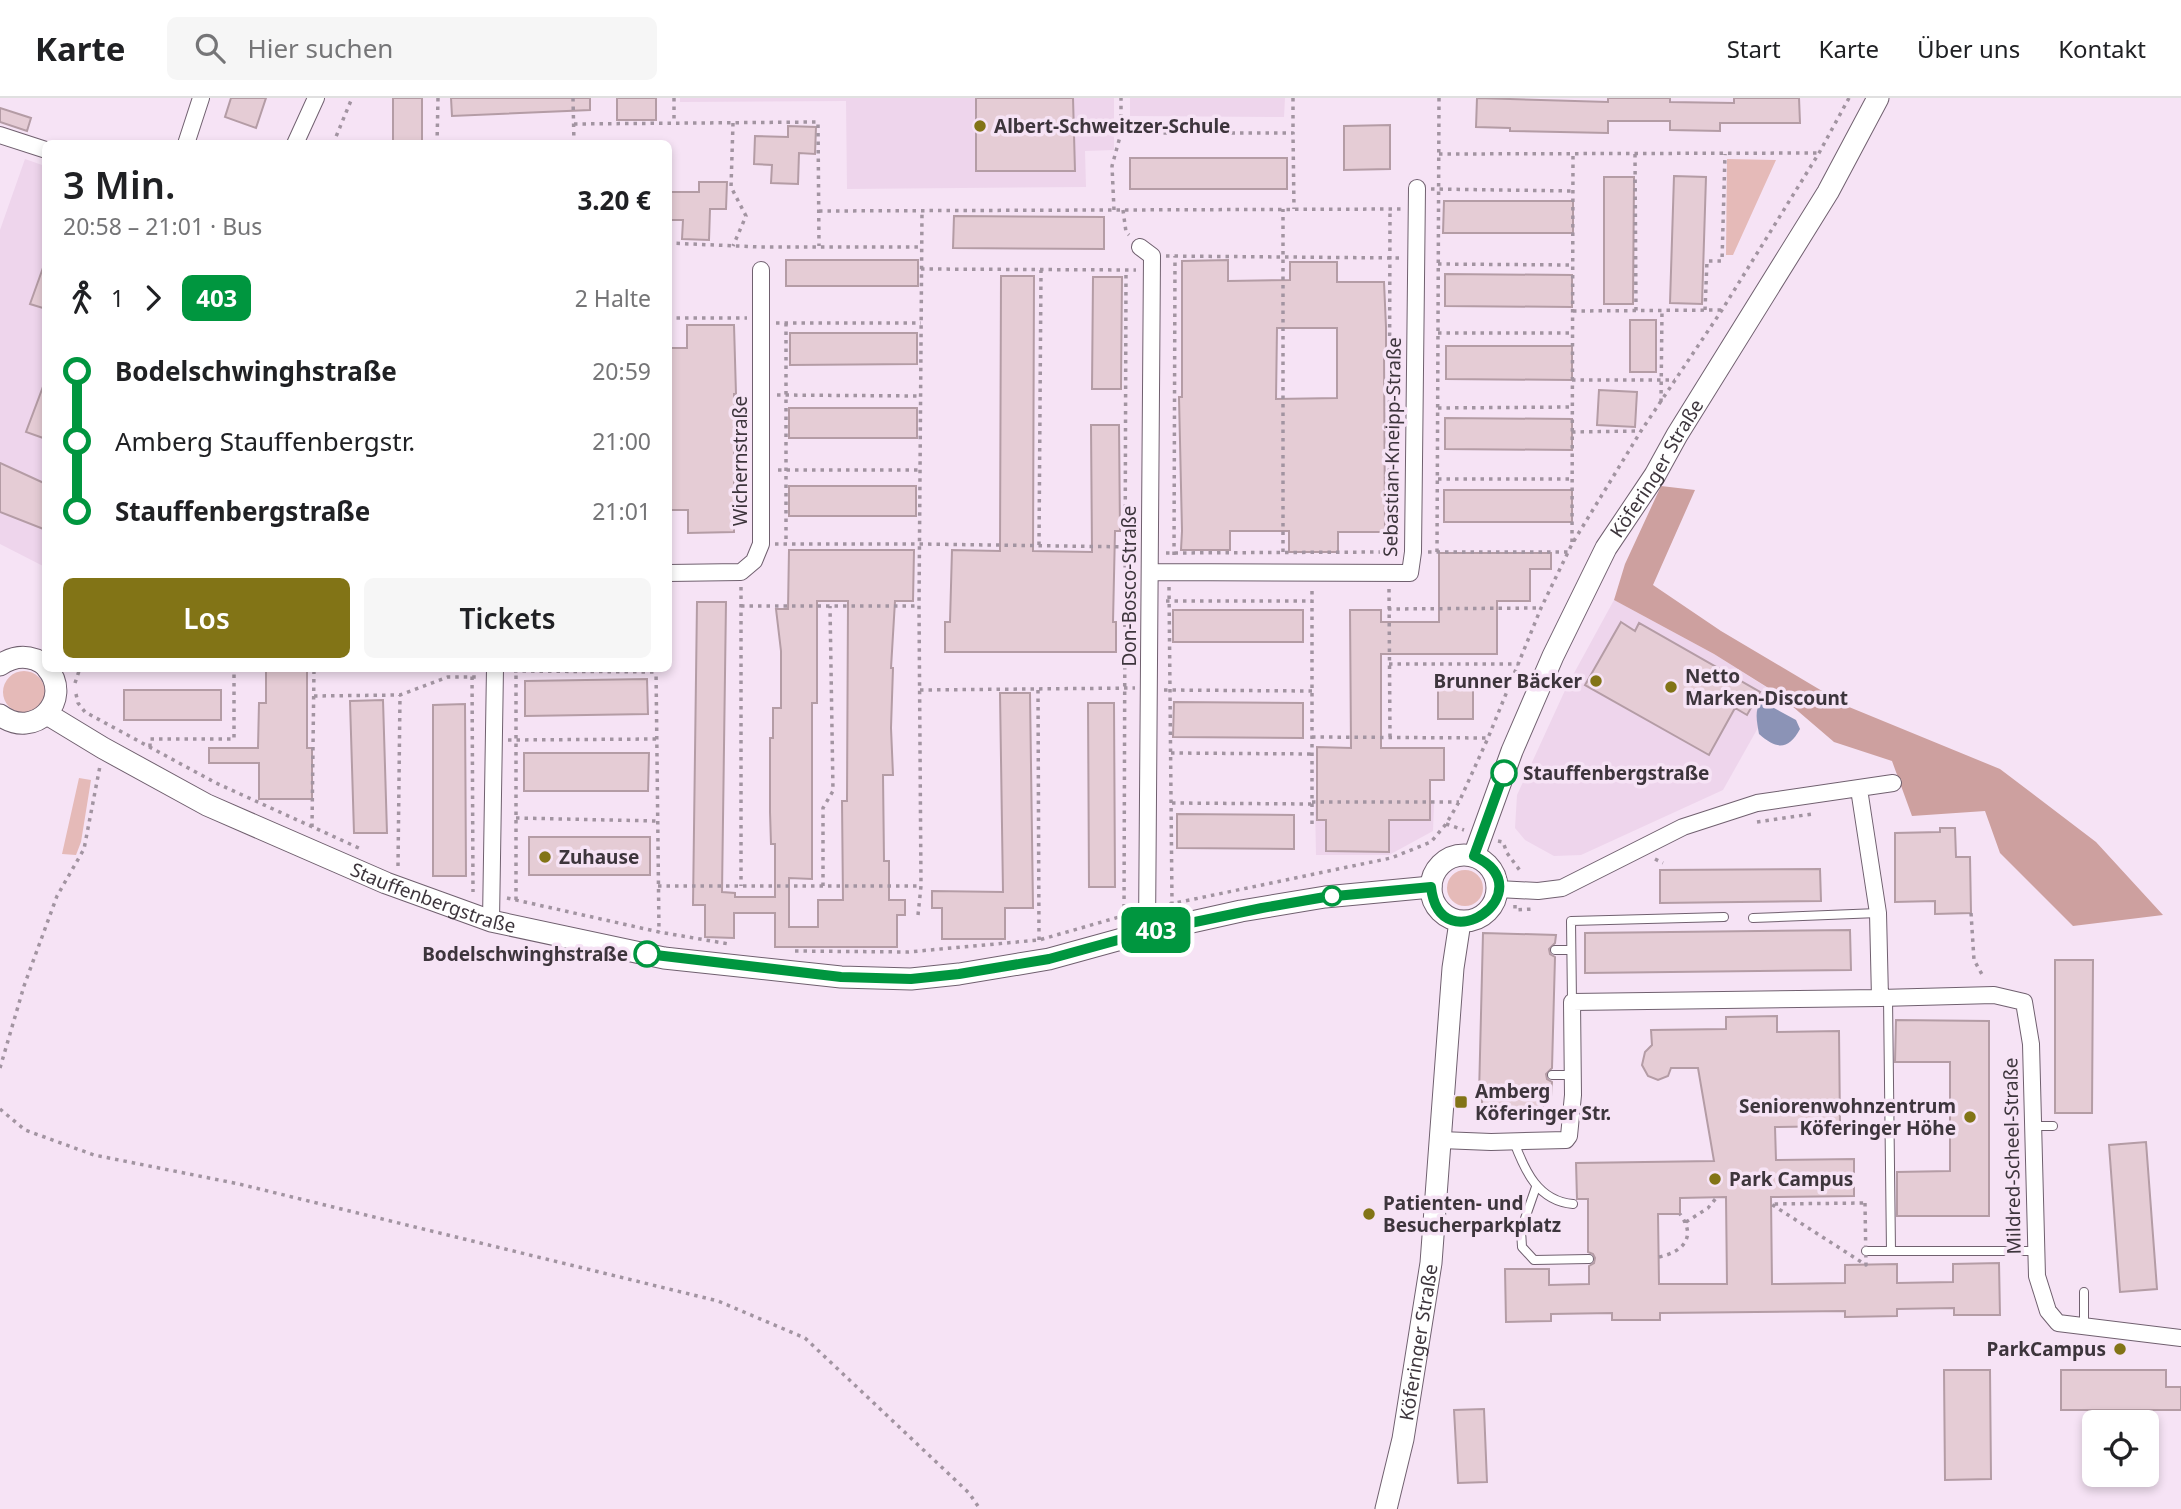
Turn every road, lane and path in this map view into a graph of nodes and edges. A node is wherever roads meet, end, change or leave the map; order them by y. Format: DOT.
graph roads {
  1 [pos="201,98"];
  2 [pos="316,98"];
  3 [pos="352,98"];
  4 [pos="438,98"];
  5 [pos="573,98"];
  6 [pos="674,98"];
  7 [pos="1121,98"];
  8 [pos="1293,98"];
  9 [pos="1439,98"];
  10 [pos="1849,98"];
  11 [pos="1878,98"];
  12 [pos="674,123"];
  13 [pos="733,123"];
  14 [pos="574,124"];
  15 [pos="1121,133"];
  16 [pos="1293,133"];
  17 [pos="0,135"];
  18 [pos="187,140"];
  19 [pos="297,140"];
  20 [pos="335,140"];
  21 [pos="437,140"];
  22 [pos="574,140"];
  23 [pos="42,149"];
  24 [pos="1819,153"];
  25 [pos="1439,154"];
  26 [pos="1573,154"];
  27 [pos="1635,154"];
  28 [pos="1724,154"];
  29 [pos="1417,188"];
  30 [pos="1439,190"];
  31 [pos="1573,191"];
  32 [pos="1283,209"];
  33 [pos="1294,209"];
  34 [pos="1390,209"];
  35 [pos="1416,209"];
  36 [pos="1114,210"];
  37 [pos="1123,210"];
  38 [pos="819,211"];
  39 [pos="922,211"];
  40 [pos="672,243"];
  41 [pos="733,246"];
  42 [pos="819,246"];
  43 [pos="921,247"];
  44 [pos="1175,257"];
  45 [pos="1284,257"];
  46 [pos="1148,258"];
  47 [pos="1390,258"];
  48 [pos="1416,261"];
  49 [pos="1438,264"];
  50 [pos="1572,265"];
  51 [pos="761,270"];
  52 [pos="921,270"];
  53 [pos="1041,270"];
  54 [pos="1126,270"];
  55 [pos="1662,310"];
  56 [pos="1705,310"];
  57 [pos="1722,310"];
  58 [pos="1573,311"];
  59 [pos="1636,311"];
  60 [pos="672,318"];
  61 [pos="761,321"];
  62 [pos="786,323"];
  63 [pos="921,323"];
  64 [pos="1438,332"];
  65 [pos="1573,332"];
  66 [pos="1415,333"];
  67 [pos="1572,380"];
  68 [pos="1661,380"];
  69 [pos="1676,380"];
  70 [pos="761,395"];
  71 [pos="786,396"];
  72 [pos="921,396"];
  73 [pos="1661,402"];
  74 [pos="1414,407"];
  75 [pos="1572,407"];
  76 [pos="1437,408"];
  77 [pos="1641,431"];
  78 [pos="1572,432"];
  79 [pos="786,470"];
  80 [pos="762,471"];
  81 [pos="920,471"];
  82 [pos="1414,479"];
  83 [pos="1437,479"];
  84 [pos="1572,479"];
  85 [pos="761,544"];
  86 [pos="786,544"];
  87 [pos="920,544"];
  88 [pos="1572,544"];
  89 [pos="1040,545"];
  90 [pos="1125,547"];
  91 [pos="1151,547"];
  92 [pos="1283,552"];
  93 [pos="1390,552"];
  94 [pos="1413,552"];
  95 [pos="1437,552"];
  96 [pos="1570,552"];
  97 [pos="1174,553"];
  98 [pos="741,572"];
  99 [pos="1150,572"];
  100 [pos="1171,572"];
  101 [pos="672,573"];
  102 [pos="1312,573"];
  103 [pos="1389,574"];
  104 [pos="1150,600"];
  105 [pos="1169,600"];
  106 [pos="1312,600"];
  107 [pos="741,606"];
  108 [pos="830,606"];
  109 [pos="919,606"];
  110 [pos="1541,608"];
  111 [pos="1388,609"];
  112 [pos="42,664"];
  113 [pos="1389,664"];
  114 [pos="1518,664"];
  115 [pos="0,665"];
  116 [pos="49,672"];
  117 [pos="79,672"];
  118 [pos="234,672"];
  119 [pos="314,672"];
  120 [pos="472,672"];
  121 [pos="495,672"];
  122 [pos="516,672"];
  123 [pos="656,672"];
  124 [pos="472,677"];
  125 [pos="1124,688"];
  126 [pos="1150,688"];
  127 [pos="1038,689"];
  128 [pos="920,690"];
  129 [pos="1170,690"];
  130 [pos="1312,691"];
  131 [pos="400,695"];
  132 [pos="314,696"];
  133 [pos="47,714"];
  134 [pos="0,716"];
  135 [pos="1312,737"];
  136 [pos="1390,738"];
  137 [pos="1488,738"];
  138 [pos="656,739"];
  139 [pos="494,740"];
  140 [pos="517,740"];
  141 [pos="150,747"];
  142 [pos="103,748"];
  143 [pos="1171,753"];
  144 [pos="1312,754"];
  145 [pos="1893,783"];
  146 [pos="1859,789"];
  147 [pos="1459,802"];
  148 [pos="1149,803"];
  149 [pos="1171,803"];
  150 [pos="1312,803"];
  151 [pos="1820,812"];
  152 [pos="493,818"];
  153 [pos="516,818"];
  154 [pos="657,821"];
  155 [pos="1753,823"];
  156 [pos="1312,824"];
  157 [pos="1446,824"];
  158 [pos="312,827"];
  159 [pos="1477,846"];
  160 [pos="361,849"];
  161 [pos="1665,853"];
  162 [pos="1653,858"];
  163 [pos="386,861"];
  164 [pos="1527,874"];
  165 [pos="658,886"];
  166 [pos="741,886"];
  167 [pos="823,886"];
  168 [pos="921,886"];
  169 [pos="1431,887"];
  170 [pos="1498,889"];
  171 [pos="492,895"];
  172 [pos="516,900"];
  173 [pos="1172,903"];
  174 [pos="1543,908"];
  175 [pos="1148,909"];
  176 [pos="1515,910"];
  177 [pos="1878,913"];
  178 [pos="1971,913"];
  179 [pos="918,915"];
  180 [pos="1124,916"];
  181 [pos="1724,917"];
  182 [pos="1753,918"];
  183 [pos="491,921"];
  184 [pos="1460,922"];
  185 [pos="659,932"];
  186 [pos="1147,932"];
  187 [pos="1039,940"];
  188 [pos="732,945"];
  189 [pos="1555,950"];
  190 [pos="1572,950"];
  191 [pos="785,951"];
  192 [pos="1994,995"];
  193 [pos="1884,998"];
  194 [pos="1572,1002"];
  195 [pos="0,1068"];
  196 [pos="1552,1075"];
  197 [pos="1572,1075"];
  198 [pos="0,1109"];
  199 [pos="2033,1126"];
  200 [pos="2053,1126"];
  201 [pos="1441,1140"];
  202 [pos="1514,1142"];
  203 [pos="1536,1187"];
  204 [pos="1717,1198"];
  205 [pos="1573,1204"];
  206 [pos="1680,1214"];
  207 [pos="1686,1222"];
  208 [pos="1866,1251"];
  209 [pos="1891,1251"];
  210 [pos="2036,1251"];
  211 [pos="1659,1257"];
  212 [pos="1589,1259"];
  213 [pos="2084,1292"];
  214 [pos="2084,1327"];
  215 [pos="2181,1338"];
  216 [pos="981,1509"];
  217 [pos="1386,1509"];
  1 -- 18 [label="street"];
  2 -- 19 [label="street"];
  3 -- 20 [label="path"];
  4 -- 21 [label="path"];
  5 -- 14 [label="path"];
  6 -- 12 [label="path"];
  7 -- 15 [label="path"];
  8 -- 16 [label="path"];
  9 -- 25 [label="path"];
  10 -- 24 [label="path"];
  11 -- 159 [label="street, Köferinger Straße"];
  12 -- 13 [label="path"];
  12 -- 14 [label="path"];
  13 -- 38 [label="path"];
  13 -- 41 [label="path"];
  14 -- 22 [label="path"];
  15 -- 16 [label="path"];
  15 -- 36 [label="path"];
  16 -- 33 [label="path"];
  17 -- 23 [label="street"];
  24 -- 28 [label="path"];
  24 -- 57 [label="path"];
  25 -- 26 [label="path"];
  25 -- 30 [label="path"];
  26 -- 27 [label="path"];
  26 -- 31 [label="path"];
  27 -- 28 [label="path"];
  27 -- 59 [label="path"];
  28 -- 56 [label="path"];
  29 -- 30 [label="path"];
  29 -- 35 [label="street, Sebastian-Kneipp-Straße"];
  30 -- 31 [label="path"];
  30 -- 49 [label="path"];
  31 -- 50 [label="path"];
  32 -- 33 [label="path"];
  32 -- 37 [label="path"];
  32 -- 45 [label="path"];
  33 -- 34 [label="path"];
  34 -- 35 [label="path"];
  34 -- 47 [label="path"];
  35 -- 48 [label="street, Sebastian-Kneipp-Straße"];
  36 -- 37 [label="path"];
  36 -- 39 [label="path"];
  37 -- 46 [label="path"];
  38 -- 39 [label="path"];
  38 -- 42 [label="path"];
  39 -- 43 [label="path"];
  40 -- 41 [label="path"];
  41 -- 42 [label="path"];
  42 -- 43 [label="path"];
  43 -- 52 [label="path"];
  44 -- 45 [label="path"];
  44 -- 46 [label="path"];
  44 -- 97 [label="path"];
  45 -- 47 [label="path"];
  45 -- 92 [label="path"];
  46 -- 54 [label="path"];
  46 -- 91 [label="street, Don-Bosco-Straße"];
  47 -- 48 [label="path"];
  47 -- 93 [label="path"];
  48 -- 49 [label="path"];
  48 -- 66 [label="street, Sebastian-Kneipp-Straße"];
  49 -- 50 [label="path"];
  49 -- 64 [label="path"];
  50 -- 58 [label="path"];
  51 -- 61 [label="street, Wichernstraße"];
  52 -- 53 [label="path"];
  52 -- 63 [label="path"];
  53 -- 54 [label="path"];
  53 -- 89 [label="path"];
  54 -- 90 [label="path"];
  55 -- 56 [label="path"];
  55 -- 59 [label="path"];
  55 -- 68 [label="path"];
  56 -- 57 [label="path"];
  57 -- 69 [label="path"];
  58 -- 59 [label="path"];
  58 -- 65 [label="path"];
  60 -- 61 [label="path"];
  61 -- 62 [label="path"];
  61 -- 70 [label="street, Wichernstraße"];
  62 -- 63 [label="path"];
  62 -- 71 [label="path"];
  63 -- 72 [label="path"];
  64 -- 65 [label="path"];
  64 -- 66 [label="path"];
  64 -- 76 [label="path"];
  65 -- 67 [label="path"];
  66 -- 74 [label="street, Sebastian-Kneipp-Straße"];
  67 -- 68 [label="path"];
  67 -- 75 [label="path"];
  68 -- 69 [label="path"];
  68 -- 73 [label="path"];
  69 -- 73 [label="path"];
  70 -- 71 [label="path"];
  70 -- 80 [label="street, Wichernstraße"];
  71 -- 72 [label="path"];
  71 -- 79 [label="path"];
  72 -- 81 [label="path"];
  73 -- 77 [label="path"];
  74 -- 76 [label="path"];
  74 -- 82 [label="street, Sebastian-Kneipp-Straße"];
  75 -- 76 [label="path"];
  75 -- 78 [label="path"];
  76 -- 83 [label="path"];
  77 -- 78 [label="path"];
  77 -- 88 [label="path"];
  78 -- 84 [label="path"];
  79 -- 80 [label="path"];
  79 -- 81 [label="path"];
  79 -- 86 [label="path"];
  80 -- 85 [label="street, Wichernstraße"];
  81 -- 87 [label="path"];
  82 -- 83 [label="path"];
  82 -- 94 [label="street, Sebastian-Kneipp-Straße"];
  83 -- 84 [label="path"];
  83 -- 95 [label="path"];
  84 -- 88 [label="path"];
  85 -- 86 [label="path"];
  85 -- 98 [label="street, Wichernstraße"];
  86 -- 87 [label="path"];
  87 -- 89 [label="path"];
  87 -- 109 [label="path"];
  88 -- 96 [label="path"];
  89 -- 90 [label="path"];
  90 -- 91 [label="path"];
  90 -- 125 [label="path"];
  91 -- 99 [label="street, Don-Bosco-Straße"];
  92 -- 93 [label="path"];
  92 -- 97 [label="path"];
  93 -- 103 [label="path"];
  94 -- 95 [label="path"];
  94 -- 103 [label="street, Sebastian-Kneipp-Straße"];
  95 -- 96 [label="path"];
  96 -- 110 [label="path"];
  97 -- 100 [label="path"];
  98 -- 101 [label="street"];
  98 -- 107 [label="path"];
  99 -- 100 [label="street, Sebastian-Kneipp-Straße"];
  99 -- 104 [label="street, Don-Bosco-Straße"];
  100 -- 102 [label="street, Sebastian-Kneipp-Straße"];
  100 -- 105 [label="path"];
  102 -- 103 [label="street, Sebastian-Kneipp-Straße"];
  102 -- 106 [label="path"];
  103 -- 111 [label="path"];
  104 -- 105 [label="path"];
  104 -- 126 [label="street, Don-Bosco-Straße"];
  105 -- 106 [label="path"];
  105 -- 129 [label="path"];
  106 -- 130 [label="path"];
  107 -- 108 [label="path"];
  107 -- 166 [label="path"];
  108 -- 109 [label="path"];
  108 -- 167 [label="path"];
  109 -- 128 [label="path"];
  110 -- 111 [label="path"];
  110 -- 114 [label="path"];
  111 -- 113 [label="path"];
  112 -- 115 [label="street"];
  113 -- 114 [label="path"];
  113 -- 136 [label="path"];
  114 -- 137 [label="path"];
  116 -- 133 [label="street"];
  117 -- 141 [label="path"];
  118 -- 141 [label="path"];
  119 -- 132 [label="path"];
  120 -- 124 [label="path"];
  121 -- 124 [label="path"];
  121 -- 139 [label="street"];
  122 -- 140 [label="path"];
  123 -- 138 [label="path"];
  124 -- 131 [label="path"];
  124 -- 171 [label="path"];
  125 -- 126 [label="path"];
  125 -- 127 [label="path"];
  125 -- 180 [label="path"];
  126 -- 129 [label="path"];
  126 -- 148 [label="street, Don-Bosco-Straße"];
  127 -- 128 [label="path"];
  127 -- 187 [label="path"];
  128 -- 168 [label="path"];
  129 -- 130 [label="path"];
  129 -- 143 [label="path"];
  130 -- 135 [label="path"];
  131 -- 132 [label="path"];
  131 -- 163 [label="path"];
  132 -- 158 [label="path"];
  133 -- 134 [label="street"];
  133 -- 142 [label="street, Stauffenbergstraße"];
  135 -- 136 [label="path"];
  135 -- 144 [label="path"];
  136 -- 137 [label="path"];
  137 -- 147 [label="path"];
  138 -- 140 [label="path"];
  138 -- 154 [label="path"];
  139 -- 140 [label="path"];
  139 -- 152 [label="street"];
  140 -- 153 [label="path"];
  141 -- 158 [label="path"];
  142 -- 183 [label="street, Stauffenbergstraße"];
  142 -- 195 [label="path"];
  143 -- 144 [label="path"];
  143 -- 149 [label="path"];
  144 -- 150 [label="path"];
  145 -- 146 [label="street"];
  146 -- 170 [label="street"];
  146 -- 177 [label="street"];
  147 -- 150 [label="path"];
  147 -- 157 [label="path"];
  148 -- 149 [label="path"];
  148 -- 175 [label="street, Don-Bosco-Straße"];
  149 -- 150 [label="path"];
  149 -- 173 [label="path"];
  150 -- 156 [label="path"];
  151 -- 155 [label="path"];
  152 -- 153 [label="path"];
  152 -- 171 [label="street"];
  153 -- 154 [label="path"];
  153 -- 172 [label="path"];
  154 -- 165 [label="path"];
  157 -- 159 [label="path"];
  157 -- 173 [label="path"];
  158 -- 160 [label="path"];
  159 -- 164 [label="path"];
  159 -- 169 [label="street"];
  159 -- 170 [label="street"];
  161 -- 162 [label="path"];
  165 -- 166 [label="path"];
  165 -- 185 [label="path"];
  166 -- 167 [label="path"];
  167 -- 168 [label="path"];
  168 -- 179 [label="path"];
  169 -- 184 [label="street"];
  169 -- 186 [label="street, Stauffenbergstraße"];
  170 -- 184 [label="street"];
  171 -- 172 [label="path"];
  171 -- 183 [label="street"];
  172 -- 185 [label="path"];
  173 -- 175 [label="path"];
  174 -- 176 [label="path"];
  175 -- 180 [label="path"];
  175 -- 186 [label="street, Don-Bosco-Straße"];
  177 -- 182 [label="lane"];
  177 -- 193 [label="street"];
  178 -- 192 [label="path"];
  180 -- 187 [label="path"];
  181 -- 190 [label="lane"];
  183 -- 186 [label="street, Stauffenbergstraße"];
  184 -- 201 [label="street, Köferinger Straße"];
  185 -- 188 [label="path"];
  187 -- 191 [label="path"];
  189 -- 190 [label="lane"];
  190 -- 194 [label="lane"];
  192 -- 193 [label="street, Mildred-Scheel-Straße"];
  192 -- 199 [label="street, Mildred-Scheel-Straße"];
  193 -- 194 [label="street, Mildred-Scheel-Straße"];
  193 -- 209 [label="lane"];
  194 -- 197 [label="street"];
  196 -- 197 [label="lane"];
  197 -- 202 [label="street"];
  198 -- 216 [label="path"];
  199 -- 200 [label="lane"];
  199 -- 210 [label="street, Mildred-Scheel-Straße"];
  201 -- 202 [label="street"];
  201 -- 217 [label="street, Köferinger Straße"];
  202 -- 203 [label="lane"];
  203 -- 205 [label="lane"];
  203 -- 212 [label="lane"];
  204 -- 207 [label="path"];
  206 -- 207 [label="path"];
  207 -- 211 [label="path"];
  208 -- 208 [label="path"];
  208 -- 209 [label="lane"];
  209 -- 210 [label="lane"];
  210 -- 214 [label="street, Mildred-Scheel-Straße"];
  213 -- 214 [label="lane"];
  214 -- 215 [label="street, Mildred-Scheel-Straße"];
}
